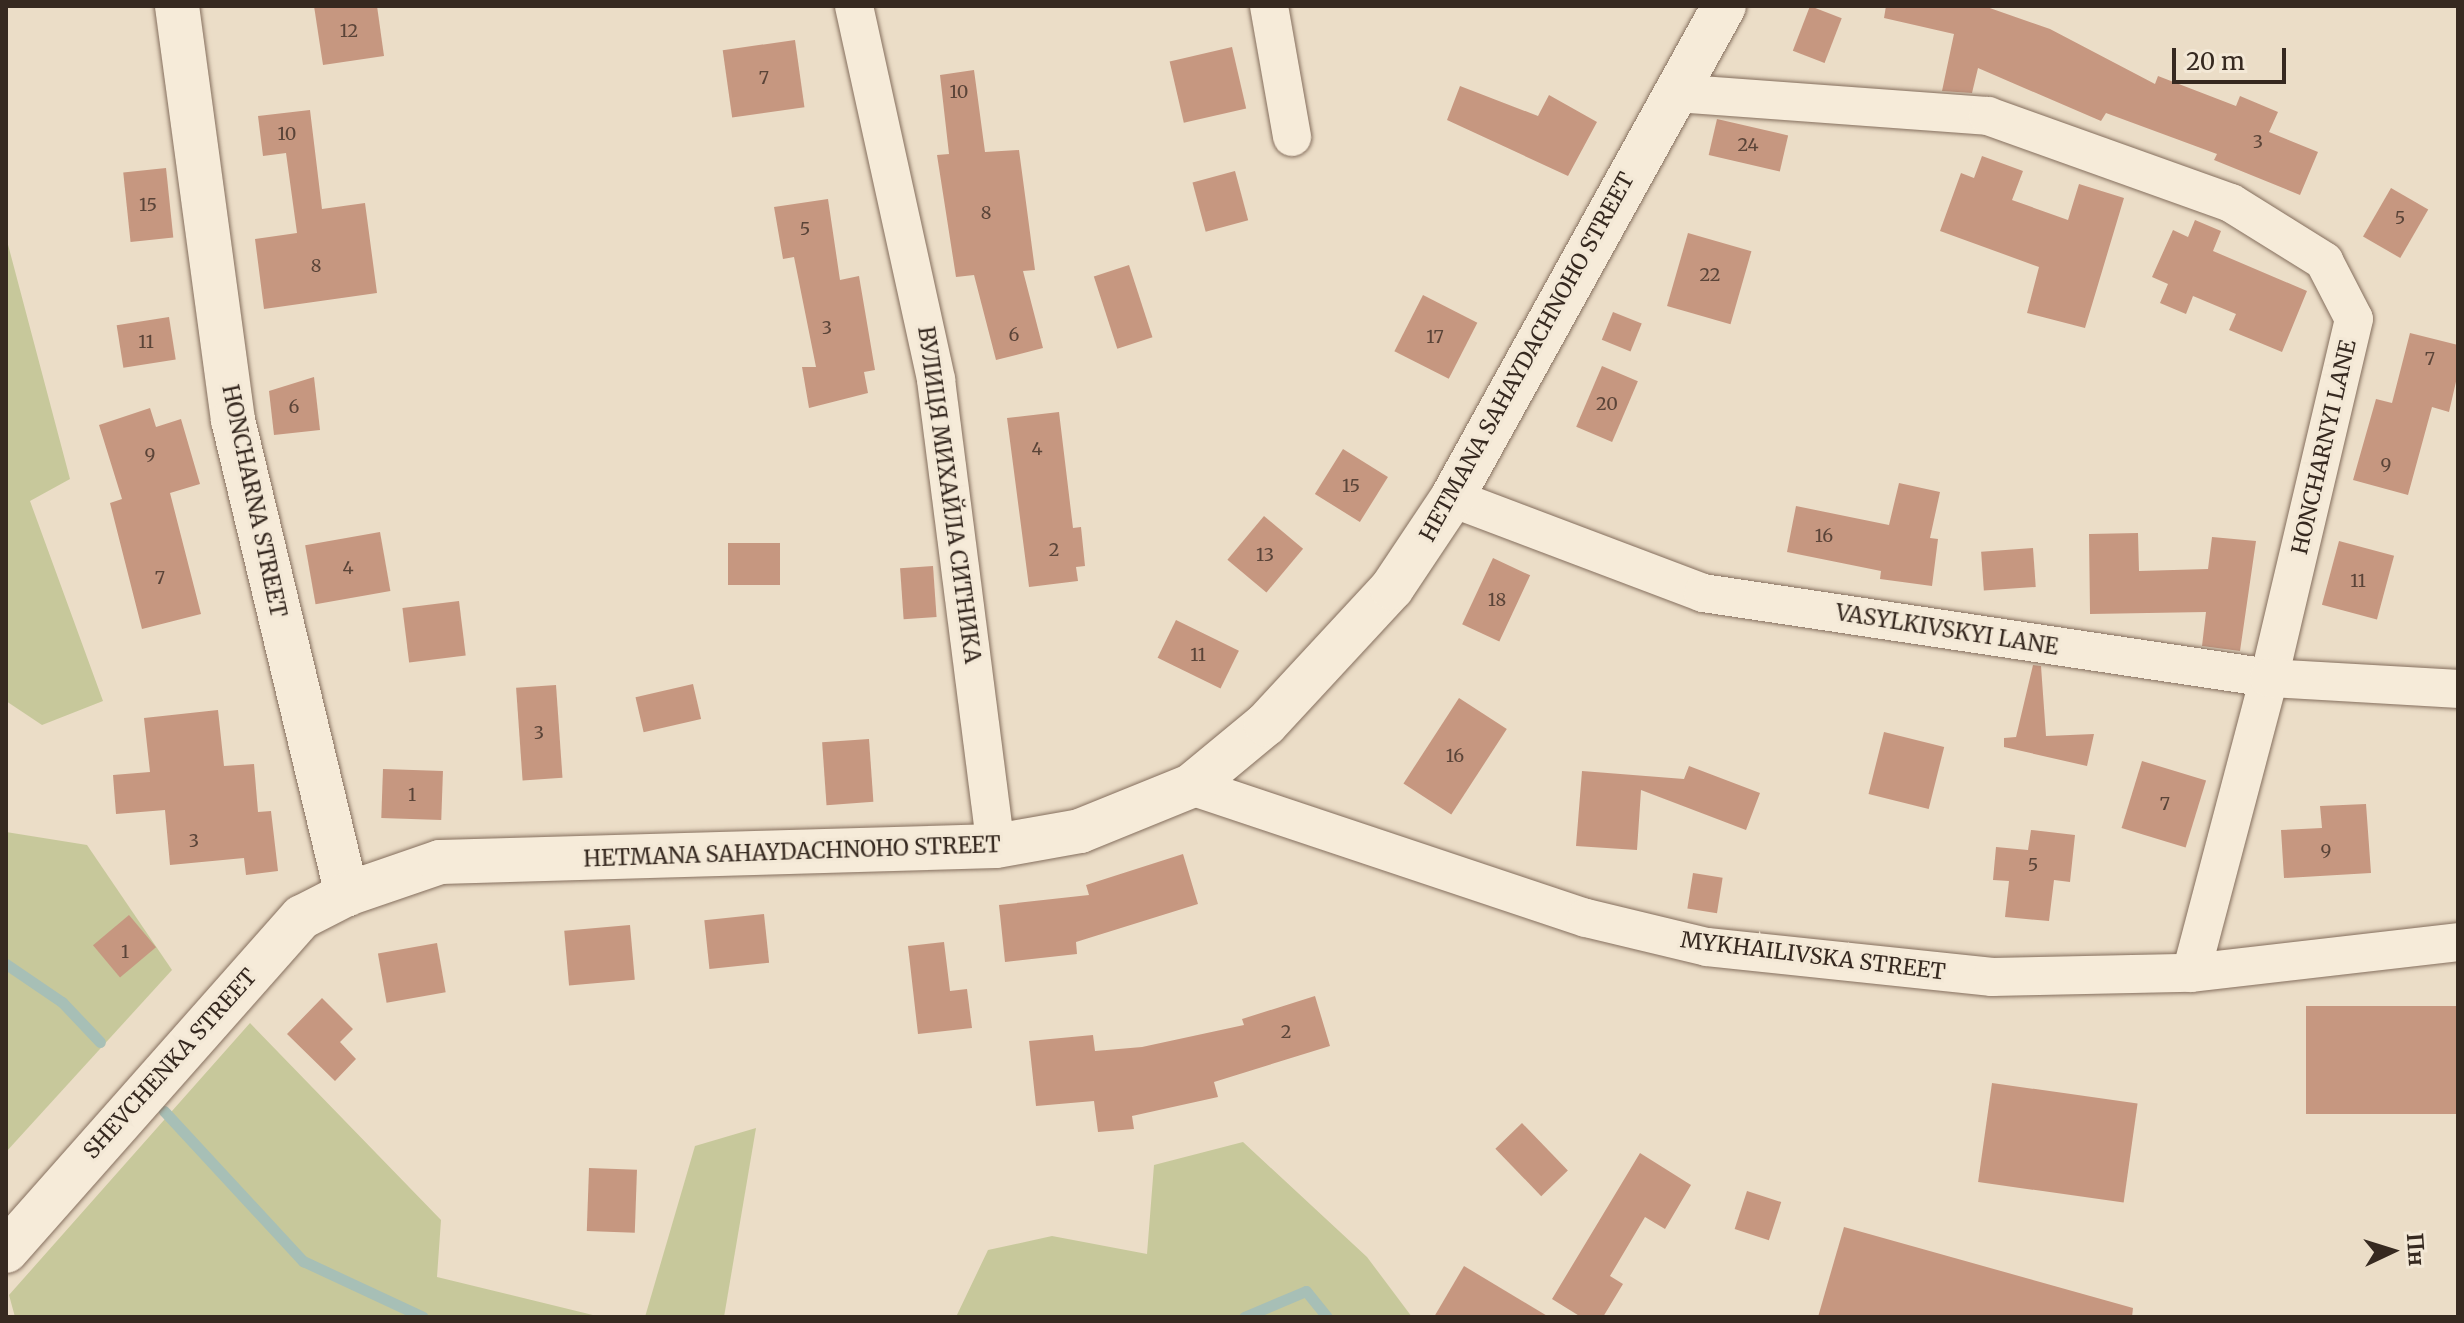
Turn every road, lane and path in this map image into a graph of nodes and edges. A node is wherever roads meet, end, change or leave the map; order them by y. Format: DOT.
graph roads {
  1 [pos="177,6"];
  2 [pos="854,6"];
  3 [pos="1269,6"];
  4 [pos="1724,6"];
  5 [pos="1675,93"];
  6 [pos="1292,137"];
  7 [pos="1452,498"];
  8 [pos="2269,678"];
  9 [pos="2458,689"];
  10 [pos="1191,786"];
  11 [pos="996,846"];
  12 [pos="347,894"];
  13 [pos="2458,942"];
  14 [pos="2191,973"];
  15 [pos="6,1251"];
  1 -- 12 [label="main road, HONCHARNA STREET"];
  2 -- 11 [label="street, ВУЛИЦЯ МИХАЙЛА СИТНИКА"];
  3 -- 6 [label="street"];
  4 -- 5 [label="main road, HETMANA SAHAYDACHNOHO STREET"];
  5 -- 7 [label="main road, HETMANA SAHAYDACHNOHO STREET"];
  5 -- 8 [label="street, HONCHARNYI LANE"];
  7 -- 8 [label="street, VASYLKIVSKYI LANE"];
  7 -- 10 [label="main road, HETMANA SAHAYDACHNOHO STREET"];
  8 -- 9 [label="street, VASYLKIVSKYI LANE"];
  8 -- 14 [label="street, HONCHARNYI LANE"];
  10 -- 11 [label="main road, HETMANA SAHAYDACHNOHO STREET"];
  10 -- 14 [label="street, MYKHAILIVSKA STREET"];
  11 -- 12 [label="main road, HETMANA SAHAYDACHNOHO STREET"];
  12 -- 15 [label="main road, SHEVCHENKA STREET"];
  13 -- 14 [label="street, MYKHAILIVSKA STREET"];
}
